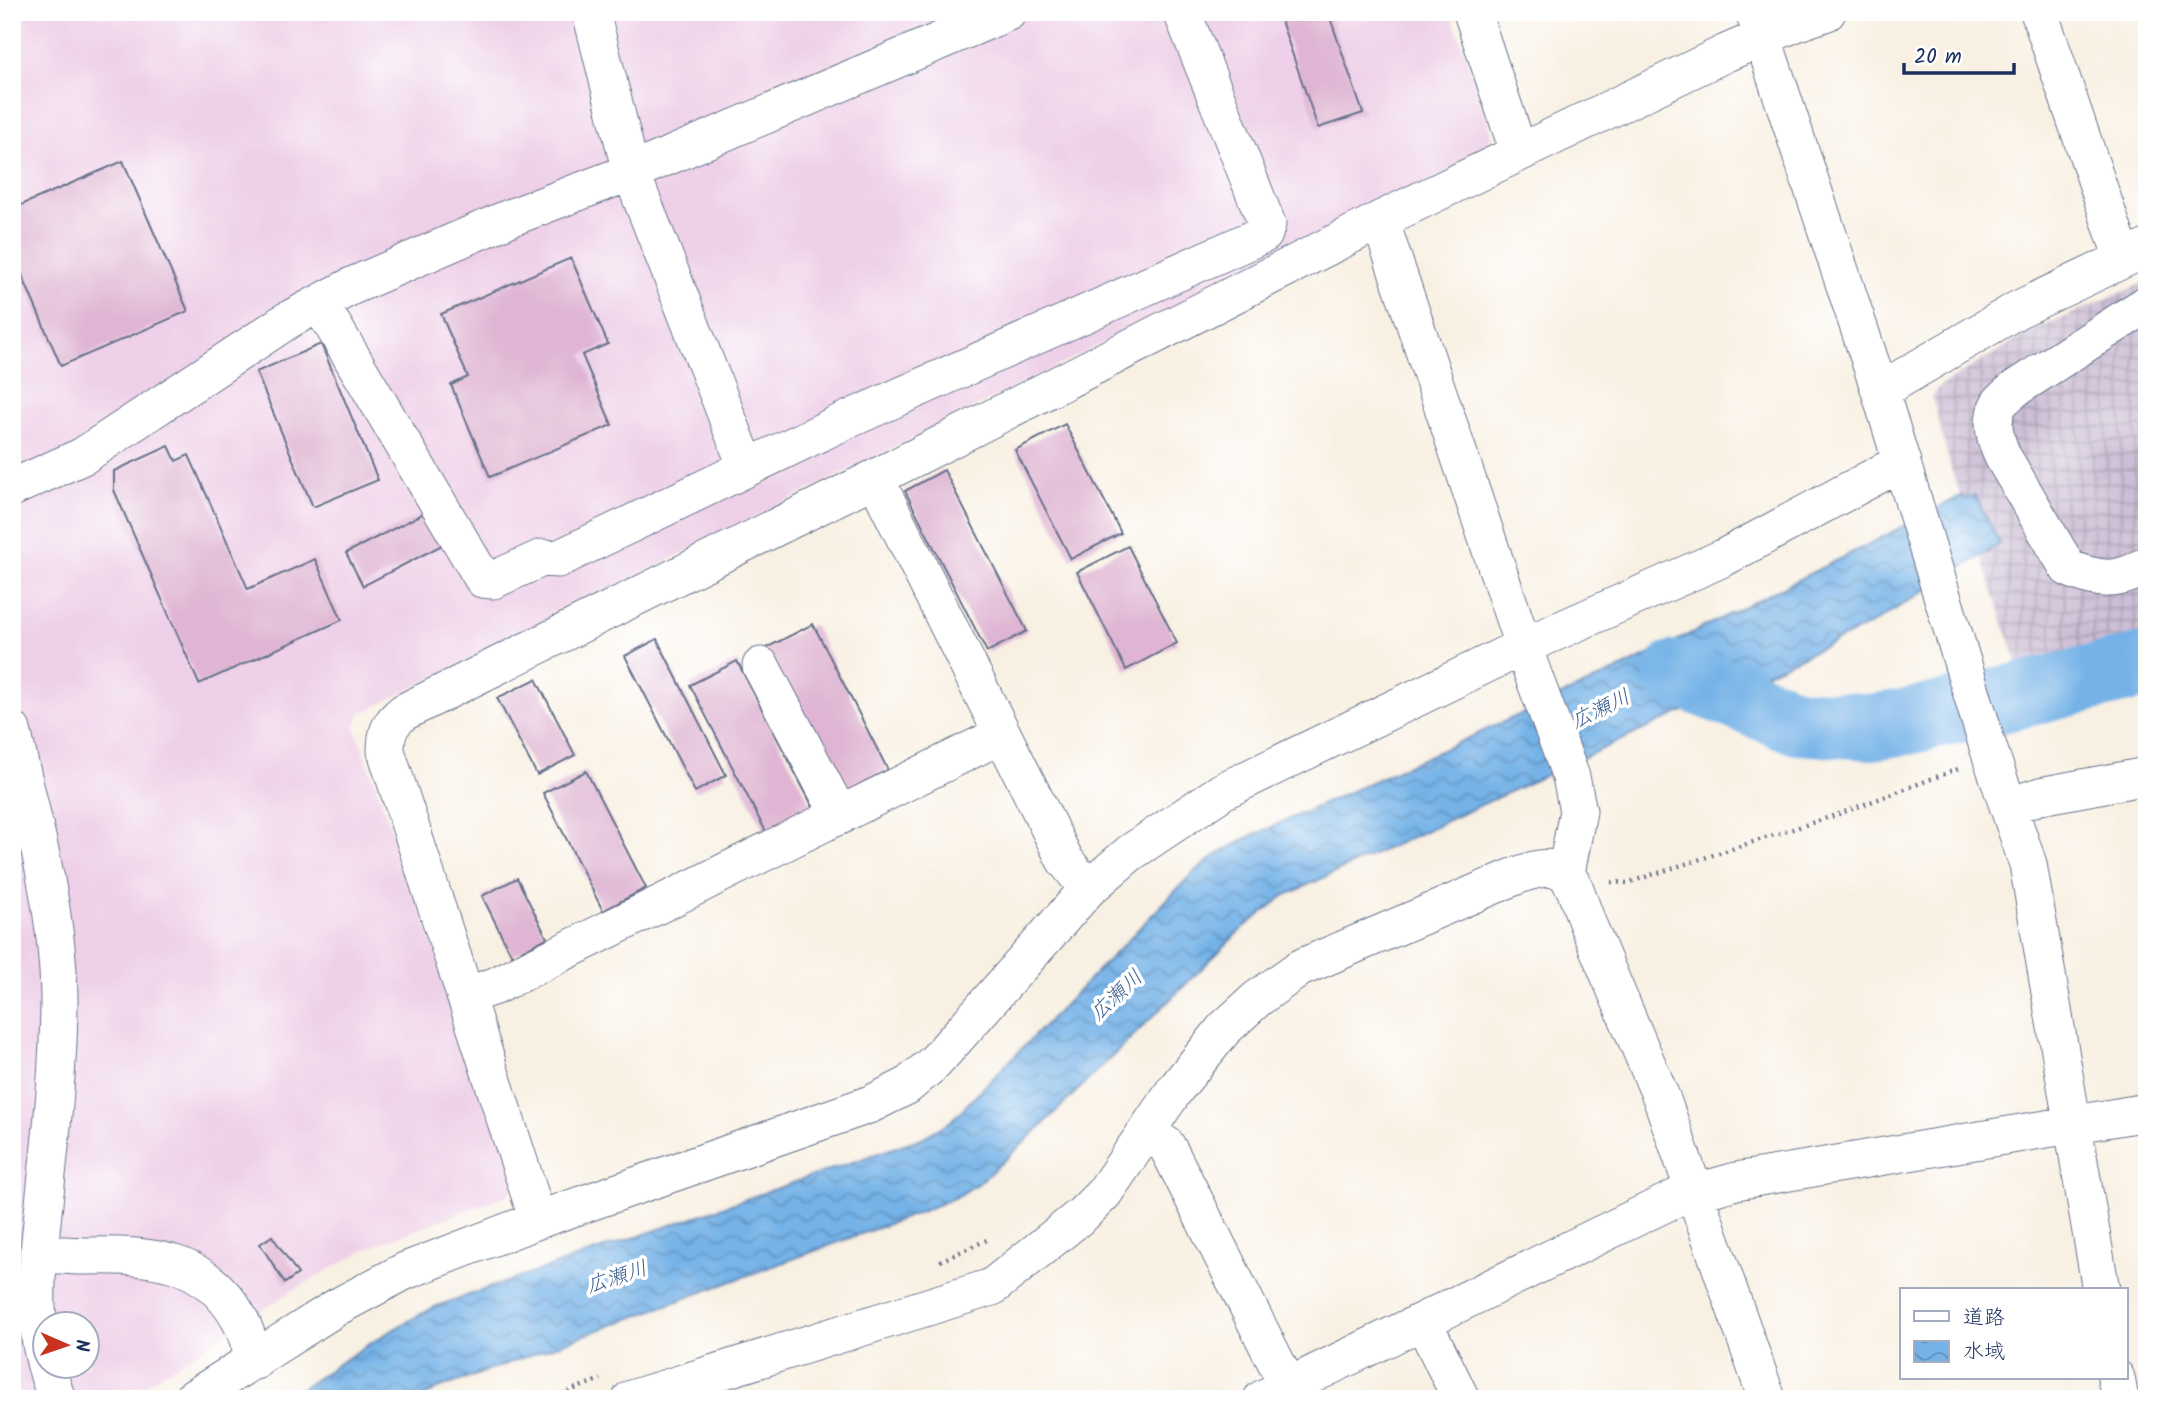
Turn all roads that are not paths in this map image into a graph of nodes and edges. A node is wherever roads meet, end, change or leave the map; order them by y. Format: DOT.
graph roads {
  1 [pos="591,12"];
  2 [pos="1008,12"];
  3 [pos="1182,12"];
  4 [pos="1472,12"];
  5 [pos="1827,12"];
  6 [pos="2039,12"];
  7 [pos="1758,25"];
  8 [pos="1519,153"];
  9 [pos="631,172"];
  10 [pos="1380,220"];
  11 [pos="2135,253"];
  12 [pos="318,304"];
  13 [pos="2147,304"];
  14 [pos="1880,391"];
  15 [pos="747,468"];
  16 [pos="1906,475"];
  17 [pos="875,478"];
  18 [pos="12,488"];
  19 [pos="2147,565"];
  20 [pos="1528,657"];
  21 [pos="761,666"];
  22 [pos="12,730"];
  23 [pos="1001,735"];
  24 [pos="2147,776"];
  25 [pos="2009,806"];
  26 [pos="840,816"];
  27 [pos="1571,881"];
  28 [pos="1088,889"];
  29 [pos="465,996"];
  30 [pos="2147,1112"];
  31 [pos="2072,1125"];
  32 [pos="1147,1132"];
  33 [pos="1694,1192"];
  34 [pos="538,1220"];
  35 [pos="38,1253"];
  36 [pos="2101,1288"];
  37 [pos="1423,1321"];
  38 [pos="255,1361"];
  39 [pos="2116,1380"];
  40 [pos="639,1391"];
  41 [pos="1275,1393"];
  42 [pos="57,1399"];
  43 [pos="192,1399"];
  44 [pos="1461,1399"];
  45 [pos="1767,1399"];
  46 [pos="2120,1399"];
  1 -- 9 [label="street"];
  2 -- 9 [label="street"];
  3 -- 15 [label="street"];
  4 -- 8 [label="street"];
  5 -- 7 [label="street"];
  6 -- 11 [label="street"];
  7 -- 8 [label="street"];
  7 -- 14 [label="street"];
  8 -- 10 [label="street"];
  9 -- 12 [label="street"];
  9 -- 15 [label="street"];
  10 -- 17 [label="street"];
  10 -- 20 [label="street"];
  11 -- 14 [label="street"];
  12 -- 15 [label="street"];
  12 -- 18 [label="street"];
  13 -- 19 [label="street"];
  14 -- 16 [label="street"];
  16 -- 20 [label="street"];
  16 -- 25 [label="street"];
  17 -- 23 [label="street"];
  17 -- 29 [label="street"];
  20 -- 27 [label="street"];
  20 -- 28 [label="street"];
  21 -- 26 [label="street"];
  22 -- 35 [label="street"];
  23 -- 26 [label="street"];
  23 -- 28 [label="street"];
  24 -- 25 [label="street"];
  25 -- 31 [label="street"];
  26 -- 29 [label="street"];
  27 -- 32 [label="street"];
  27 -- 33 [label="street"];
  28 -- 34 [label="street"];
  29 -- 34 [label="street"];
  30 -- 31 [label="street"];
  31 -- 33 [label="street"];
  31 -- 36 [label="street"];
  32 -- 40 [label="street"];
  32 -- 41 [label="street"];
  33 -- 37 [label="street"];
  33 -- 45 [label="street"];
  34 -- 38 [label="street"];
  35 -- 38 [label="street"];
  35 -- 42 [label="street"];
  37 -- 41 [label="street"];
  37 -- 44 [label="street"];
  38 -- 43 [label="street"];
  39 -- 46 [label="street"];
}
